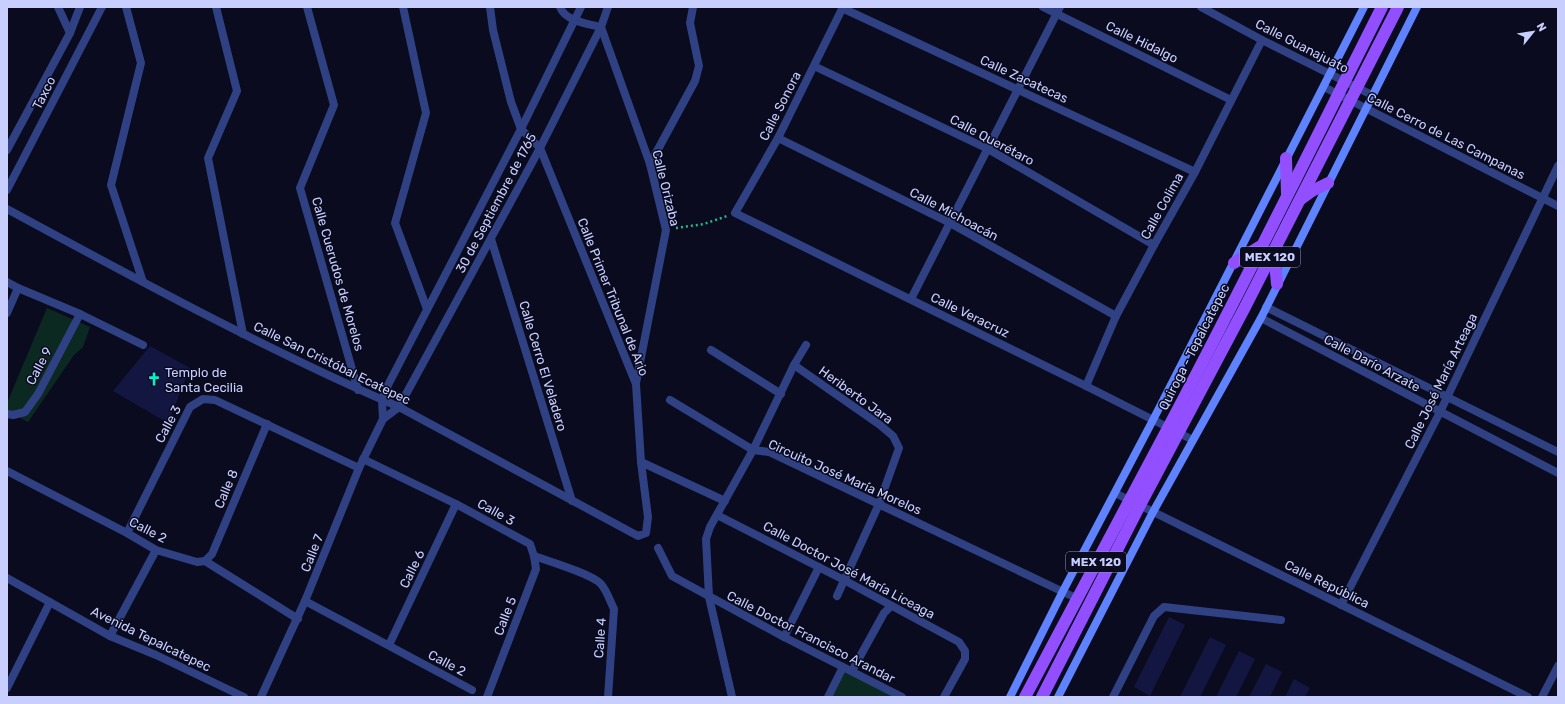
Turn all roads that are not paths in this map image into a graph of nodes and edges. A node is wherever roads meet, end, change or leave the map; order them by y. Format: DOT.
graph roads {
  1 [pos="58,7"];
  2 [pos="80,7"];
  3 [pos="102,7"];
  4 [pos="126,7"];
  5 [pos="216,7"];
  6 [pos="307,7"];
  7 [pos="403,7"];
  8 [pos="490,7"];
  9 [pos="560,7"];
  10 [pos="581,7"];
  11 [pos="608,7"];
  12 [pos="693,7"];
  13 [pos="1043,7"];
  14 [pos="1201,7"];
  15 [pos="1364,7"];
  16 [pos="1382,7"];
  17 [pos="1398,7"];
  18 [pos="1417,7"];
  19 [pos="843,8"];
  20 [pos="1058,10"];
  21 [pos="574,20"];
  22 [pos="601,27"];
  23 [pos="70,33"];
  24 [pos="1262,40"];
  25 [pos="814,66"];
  26 [pos="1330,74"];
  27 [pos="1345,81"];
  28 [pos="1324,87"];
  29 [pos="1356,87"];
  30 [pos="1018,89"];
  31 [pos="1338,94"];
  32 [pos="1372,95"];
  33 [pos="1231,100"];
  34 [pos="1349,100"];
  35 [pos="1365,108"];
  36 [pos="521,129"];
  37 [pos="778,138"];
  38 [pos="540,148"];
  39 [pos="988,149"];
  40 [pos="7,150"];
  41 [pos="1286,158"];
  42 [pos="650,164"];
  43 [pos="1558,166"];
  44 [pos="1195,172"];
  45 [pos="1328,183"];
  46 [pos="7,190"];
  47 [pos="1543,198"];
  48 [pos="1293,199"];
  49 [pos="1558,206"];
  50 [pos="7,209"];
  51 [pos="735,213"];
  52 [pos="950,223"];
  53 [pos="491,239"];
  54 [pos="1154,245"];
  55 [pos="1262,245"];
  56 [pos="1274,251"];
  57 [pos="1234,263"];
  58 [pos="7,282"];
  59 [pos="143,282"];
  60 [pos="1277,284"];
  61 [pos="18,288"];
  62 [pos="911,299"];
  63 [pos="1266,307"];
  64 [pos="427,309"];
  65 [pos="7,313"];
  66 [pos="80,314"];
  67 [pos="1116,316"];
  68 [pos="1261,318"];
  69 [pos="243,334"];
  70 [pos="143,345"];
  71 [pos="806,345"];
  72 [pos="711,350"];
  73 [pos="794,365"];
  74 [pos="636,384"];
  75 [pos="1086,386"];
  76 [pos="358,390"];
  77 [pos="781,394"];
  78 [pos="1447,397"];
  79 [pos="382,400"];
  80 [pos="670,400"];
  81 [pos="399,407"];
  82 [pos="1440,412"];
  83 [pos="7,415"];
  84 [pos="383,418"];
  85 [pos="1154,420"];
  86 [pos="267,424"];
  87 [pos="1173,430"];
  88 [pos="1193,440"];
  89 [pos="754,450"];
  90 [pos="1558,452"];
  91 [pos="363,460"];
  92 [pos="641,462"];
  93 [pos="359,468"];
  94 [pos="7,471"];
  95 [pos="1558,473"];
  96 [pos="1115,493"];
  97 [pos="572,501"];
  98 [pos="724,502"];
  99 [pos="1135,503"];
  100 [pos="456,504"];
  101 [pos="879,504"];
  102 [pos="1153,512"];
  103 [pos="717,515"];
  104 [pos="646,532"];
  105 [pos="127,533"];
  106 [pos="530,544"];
  107 [pos="658,548"];
  108 [pos="156,550"];
  109 [pos="534,556"];
  110 [pos="205,561"];
  111 [pos="819,567"];
  112 [pos="7,578"];
  113 [pos="844,580"];
  114 [pos="1063,591"];
  115 [pos="837,596"];
  116 [pos="709,597"];
  117 [pos="1076,598"];
  118 [pos="50,602"];
  119 [pos="305,602"];
  120 [pos="1341,605"];
  121 [pos="891,606"];
  122 [pos="298,618"];
  123 [pos="1281,620"];
  124 [pos="110,636"];
  125 [pos="784,637"];
  126 [pos="389,645"];
  127 [pos="1558,666"];
  128 [pos="843,667"];
  129 [pos="852,671"];
  130 [pos="7,688"];
  131 [pos="472,690"];
  132 [pos="1012,696"];
  133 [pos="244,697"];
  134 [pos="261,697"];
  135 [pos="487,697"];
  136 [pos="608,697"];
  137 [pos="732,697"];
  138 [pos="828,697"];
  139 [pos="902,697"];
  140 [pos="944,697"];
  141 [pos="1025,697"];
  142 [pos="1042,697"];
  143 [pos="1058,697"];
  144 [pos="1113,697"];
  145 [pos="1528,697"];
  146 [pos="1542,697"];
  1 -- 23 [label="street"];
  2 -- 23 [label="street, Taxco"];
  3 -- 46 [label="street, Taxco"];
  4 -- 59 [label="street"];
  5 -- 69 [label="street"];
  6 -- 76 [label="street, Calle Cuerudos de Morelos"];
  7 -- 64 [label="street"];
  8 -- 36 [label="street"];
  9 -- 21 [label="street"];
  10 -- 21 [label="street, 30 de Septiembre de 1765"];
  11 -- 22 [label="street, 30 de Septiembre de 1765"];
  12 -- 42 [label="street"];
  13 -- 20 [label="street, Calle Hidalgo"];
  14 -- 24 [label="street, Calle Guanajuato"];
  15 -- 26 [label="street"];
  16 -- 27 [label="main road, Quiroga - Tepalcatepec / MEX 120"];
  17 -- 29 [label="main road, Quiroga - Tepalcatepec / MEX 120"];
  18 -- 32 [label="street"];
  19 -- 25 [label="street, Calle Sonora"];
  19 -- 30 [label="street, Calle Zacatecas"];
  20 -- 30 [label="street"];
  20 -- 33 [label="street, Calle Hidalgo"];
  21 -- 22 [label="street"];
  21 -- 36 [label="street, 30 de Septiembre de 1765"];
  22 -- 38 [label="street, 30 de Septiembre de 1765"];
  22 -- 42 [label="street, Calle Orizaba"];
  23 -- 40 [label="street, Taxco"];
  24 -- 26 [label="street, Calle Guanajuato"];
  24 -- 33 [label="street, Calle Colima"];
  25 -- 37 [label="street, Calle Sonora"];
  25 -- 39 [label="street, Calle Querétaro"];
  26 -- 27 [label="street, Calle Guanajuato"];
  26 -- 28 [label="street"];
  27 -- 29 [label="street, Calle Guanajuato"];
  27 -- 31 [label="main road, Quiroga - Tepalcatepec / MEX 120"];
  28 -- 31 [label="street, Calle Cerro de Las Campanas"];
  28 -- 41 [label="street"];
  29 -- 32 [label="street, Calle Guanajuato"];
  29 -- 34 [label="main road, Quiroga - Tepalcatepec / MEX 120"];
  30 -- 39 [label="street"];
  30 -- 44 [label="street, Calle Zacatecas"];
  31 -- 34 [label="street, Calle Cerro de Las Campanas"];
  31 -- 48 [label="main road, Quiroga - Tepalcatepec / MEX 120"];
  32 -- 35 [label="street"];
  33 -- 44 [label="street, Calle Colima"];
  34 -- 35 [label="street, Calle Cerro de Las Campanas"];
  34 -- 48 [label="main road, Quiroga - Tepalcatepec / MEX 120"];
  35 -- 45 [label="street"];
  35 -- 47 [label="street, Calle Cerro de Las Campanas"];
  36 -- 38 [label="street"];
  36 -- 64 [label="street, 30 de Septiembre de 1765"];
  37 -- 51 [label="street, Calle Sonora"];
  37 -- 52 [label="street, Calle Michoacán"];
  38 -- 53 [label="street, 30 de Septiembre de 1765"];
  38 -- 74 [label="street, Calle Primer Tribunal de Ario"];
  39 -- 52 [label="street"];
  39 -- 54 [label="street, Calle Querétaro"];
  41 -- 48 [label="main road"];
  41 -- 57 [label="street"];
  42 -- 74 [label="street, Calle Orizaba"];
  43 -- 47 [label="street, Calle José María Arteaga"];
  44 -- 54 [label="street, Calle Colima"];
  45 -- 48 [label="main road"];
  45 -- 60 [label="street"];
  47 -- 49 [label="street, Calle Cerro de Las Campanas"];
  47 -- 78 [label="street, Calle José María Arteaga"];
  48 -- 55 [label="main road, Quiroga - Tepalcatepec / MEX 120"];
  48 -- 56 [label="main road, Quiroga - Tepalcatepec / MEX 120"];
  50 -- 59 [label="street, Calle San Cristóbal Ecatepec"];
  51 -- 62 [label="street, Calle Veracruz"];
  52 -- 62 [label="street"];
  52 -- 67 [label="street, Calle Michoacán"];
  53 -- 81 [label="street, 30 de Septiembre de 1765"];
  53 -- 97 [label="street, Calle Cerro El Veladero"];
  54 -- 67 [label="street, Calle Colima"];
  55 -- 57 [label="main road"];
  55 -- 87 [label="main road, Quiroga - Tepalcatepec / MEX 120"];
  56 -- 60 [label="main road"];
  56 -- 87 [label="main road, Quiroga - Tepalcatepec / MEX 120"];
  57 -- 85 [label="street"];
  58 -- 61 [label="street"];
  59 -- 69 [label="street, Calle San Cristóbal Ecatepec"];
  60 -- 63 [label="street"];
  61 -- 65 [label="street"];
  61 -- 66 [label="street"];
  62 -- 75 [label="street, Calle Veracruz"];
  63 -- 68 [label="street"];
  63 -- 78 [label="street, Calle Darío Arzate"];
  64 -- 79 [label="street, 30 de Septiembre de 1765"];
  66 -- 70 [label="street"];
  66 -- 83 [label="street, Calle 9"];
  67 -- 75 [label="street, Calle Colima"];
  68 -- 82 [label="street, Calle Darío Arzate"];
  68 -- 88 [label="street"];
  69 -- 76 [label="street, Calle San Cristóbal Ecatepec"];
  71 -- 73 [label="street"];
  72 -- 77 [label="street"];
  73 -- 77 [label="street"];
  73 -- 101 [label="street, Heriberto Jara"];
  74 -- 92 [label="street, Calle Primer Tribunal de Ario"];
  75 -- 85 [label="street, Calle Veracruz"];
  76 -- 79 [label="street, Calle San Cristóbal Ecatepec"];
  77 -- 89 [label="street"];
  78 -- 82 [label="street, Calle José María Arteaga"];
  78 -- 90 [label="street, Calle Darío Arzate"];
  79 -- 81 [label="street, Calle San Cristóbal Ecatepec"];
  79 -- 84 [label="street, Calle 7"];
  80 -- 89 [label="street"];
  81 -- 84 [label="street"];
  81 -- 97 [label="street, Calle San Cristóbal Ecatepec"];
  82 -- 95 [label="street, Calle Darío Arzate"];
  82 -- 120 [label="street, Calle José María Arteaga"];
  84 -- 91 [label="street, Calle 7"];
  85 -- 87 [label="street, Calle Veracruz"];
  85 -- 96 [label="street"];
  86 -- 93 [label="street, Calle 3"];
  86 -- 105 [label="street, Calle 3"];
  86 -- 110 [label="street, Calle 8"];
  87 -- 88 [label="street, Calle Veracruz"];
  87 -- 99 [label="main road, Quiroga - Tepalcatepec / MEX 120"];
  88 -- 102 [label="street"];
  89 -- 98 [label="street, Circuito José María Morelos"];
  89 -- 101 [label="street, Circuito José María Morelos"];
  91 -- 93 [label="street, Calle 7"];
  91 -- 100 [label="street, Calle 3"];
  92 -- 98 [label="street"];
  92 -- 104 [label="street, Calle Primer Tribunal de Ario"];
  93 -- 119 [label="street, Calle 7"];
  94 -- 105 [label="street, Calle 2"];
  96 -- 99 [label="street, Calle República"];
  96 -- 114 [label="street"];
  97 -- 104 [label="street, Calle San Cristóbal Ecatepec"];
  98 -- 103 [label="street, Circuito José María Morelos"];
  99 -- 102 [label="street, Calle República"];
  99 -- 117 [label="main road, Quiroga - Tepalcatepec / MEX 120"];
  99 -- 142 [label="main road, Quiroga - Tepalcatepec / MEX 120"];
  100 -- 106 [label="street, Calle 3"];
  100 -- 126 [label="street, Calle 6"];
  101 -- 113 [label="street"];
  101 -- 114 [label="street, Circuito José María Morelos"];
  102 -- 120 [label="street, Calle República"];
  102 -- 143 [label="street"];
  103 -- 111 [label="street, Calle Doctor José María Liceaga"];
  103 -- 116 [label="street, Circuito José María Morelos"];
  105 -- 108 [label="street, Calle 2"];
  106 -- 109 [label="street, Calle 5"];
  107 -- 116 [label="street, Calle Doctor Francisco Arandar"];
  108 -- 110 [label="street, Calle 2"];
  108 -- 124 [label="street"];
  109 -- 135 [label="street, Calle 5"];
  109 -- 136 [label="street, Calle 4"];
  110 -- 122 [label="street, Calle 2"];
  111 -- 113 [label="street, Calle Doctor José María Liceaga"];
  111 -- 125 [label="street"];
  112 -- 118 [label="street, Avenida Tepalcatepec"];
  113 -- 115 [label="street"];
  113 -- 121 [label="street, Calle Doctor José María Liceaga"];
  114 -- 117 [label="street, Circuito José María Morelos"];
  114 -- 132 [label="street"];
  116 -- 125 [label="street, Calle Doctor Francisco Arandar"];
  116 -- 137 [label="street, Circuito José María Morelos"];
  117 -- 141 [label="main road, Quiroga - Tepalcatepec / MEX 120"];
  118 -- 124 [label="street, Avenida Tepalcatepec"];
  118 -- 130 [label="street"];
  119 -- 122 [label="street, Calle 7"];
  119 -- 126 [label="street, Calle 2"];
  120 -- 145 [label="street, Calle República"];
  121 -- 129 [label="street"];
  121 -- 140 [label="street, Calle Doctor José María Liceaga"];
  122 -- 134 [label="street, Calle 7"];
  123 -- 144 [label="street"];
  124 -- 133 [label="street, Avenida Tepalcatepec"];
  125 -- 128 [label="street, Calle Doctor Francisco Arandar"];
  126 -- 131 [label="street, Calle 2"];
  127 -- 146 [label="street"];
  128 -- 129 [label="street, Calle Doctor Francisco Arandar"];
  128 -- 138 [label="street"];
  129 -- 139 [label="street, Calle Doctor Francisco Arandar"];
}
